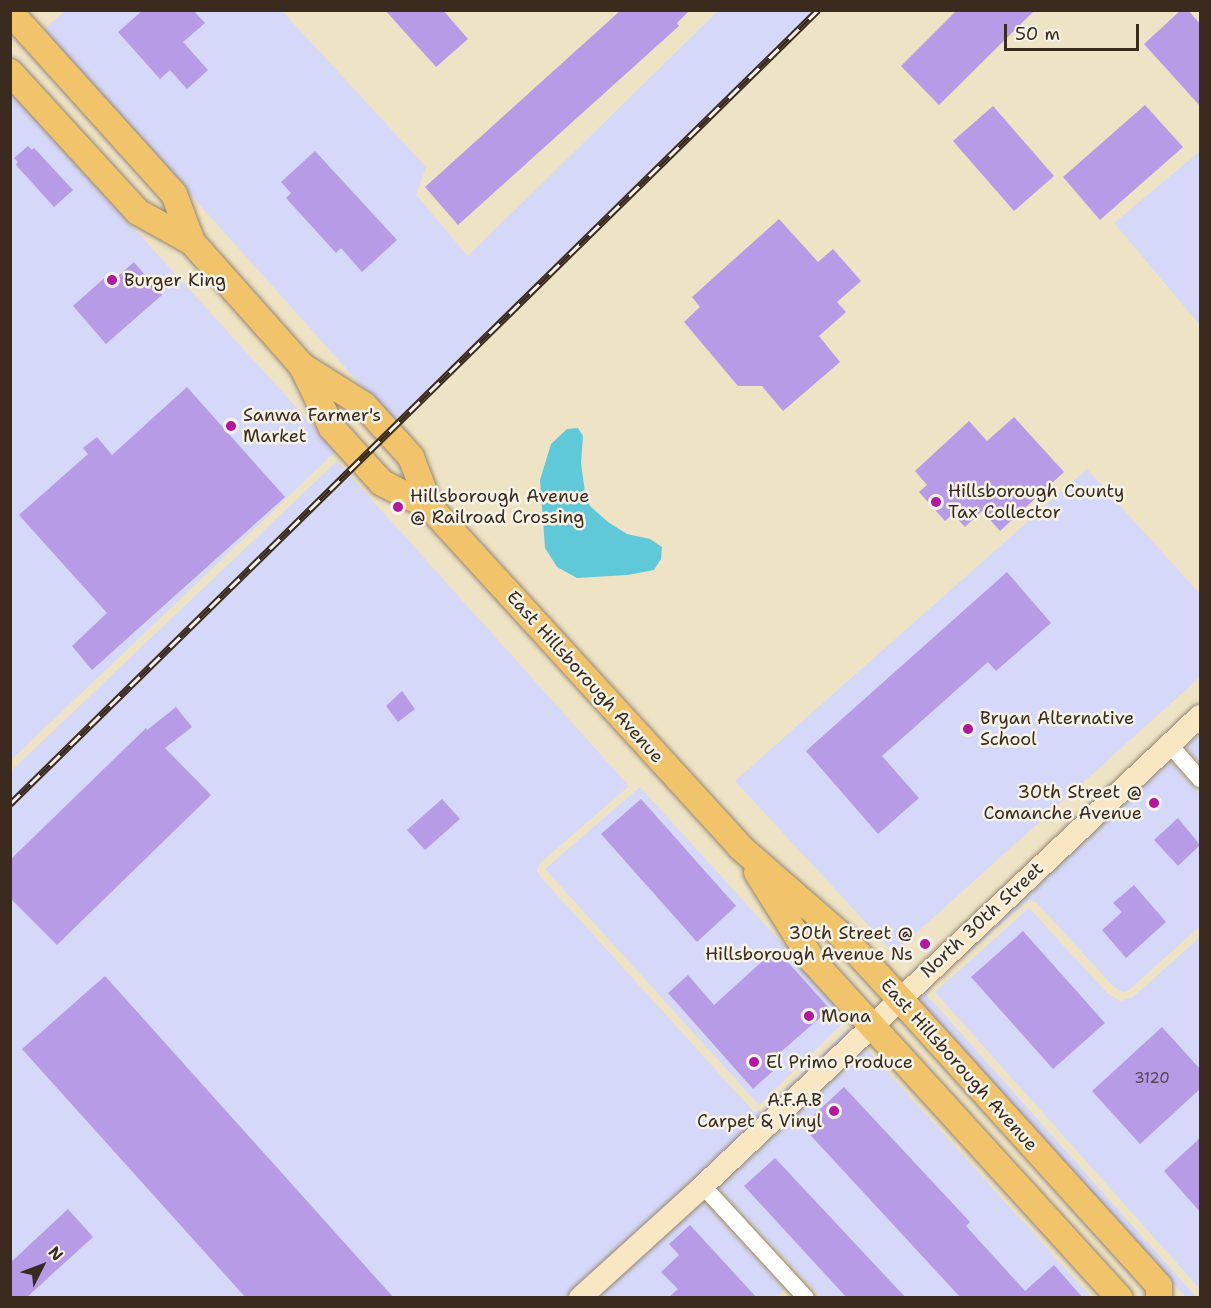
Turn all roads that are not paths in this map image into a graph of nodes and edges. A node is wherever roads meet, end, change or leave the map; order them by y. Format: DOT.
graph roads {
  1 [pos="10,12"];
  2 [pos="10,72"];
  3 [pos="192,243"];
  4 [pos="302,366"];
  5 [pos="430,507"];
  6 [pos="1200,716"];
  7 [pos="1169,744"];
  8 [pos="1200,779"];
  9 [pos="740,847"];
  10 [pos="899,998"];
  11 [pos="872,1026"];
  12 [pos="703,1186"];
  13 [pos="580,1298"];
  14 [pos="806,1298"];
  15 [pos="1120,1298"];
  16 [pos="1159,1298"];
  1 -- 3 [label="main road, East Hillsborough Avenue"];
  2 -- 3 [label="main road, East Hillsborough Avenue"];
  3 -- 4 [label="main road, East Hillsborough Avenue"];
  4 -- 5 [label="main road, East Hillsborough Avenue"];
  4 -- 5 [label="main road, East Hillsborough Avenue"];
  5 -- 9 [label="main road, East Hillsborough Avenue"];
  6 -- 7 [label="street, North 30th Street"];
  7 -- 8 [label="street"];
  7 -- 10 [label="street, North 30th Street"];
  9 -- 10 [label="main road, East Hillsborough Avenue"];
  9 -- 11 [label="main road, East Hillsborough Avenue"];
  10 -- 11 [label="street, North 30th Street"];
  10 -- 16 [label="main road, East Hillsborough Avenue"];
  11 -- 12 [label="street, North 30th Street"];
  11 -- 15 [label="main road, East Hillsborough Avenue"];
  12 -- 13 [label="street, North 30th Street"];
  12 -- 14 [label="street"];
}
